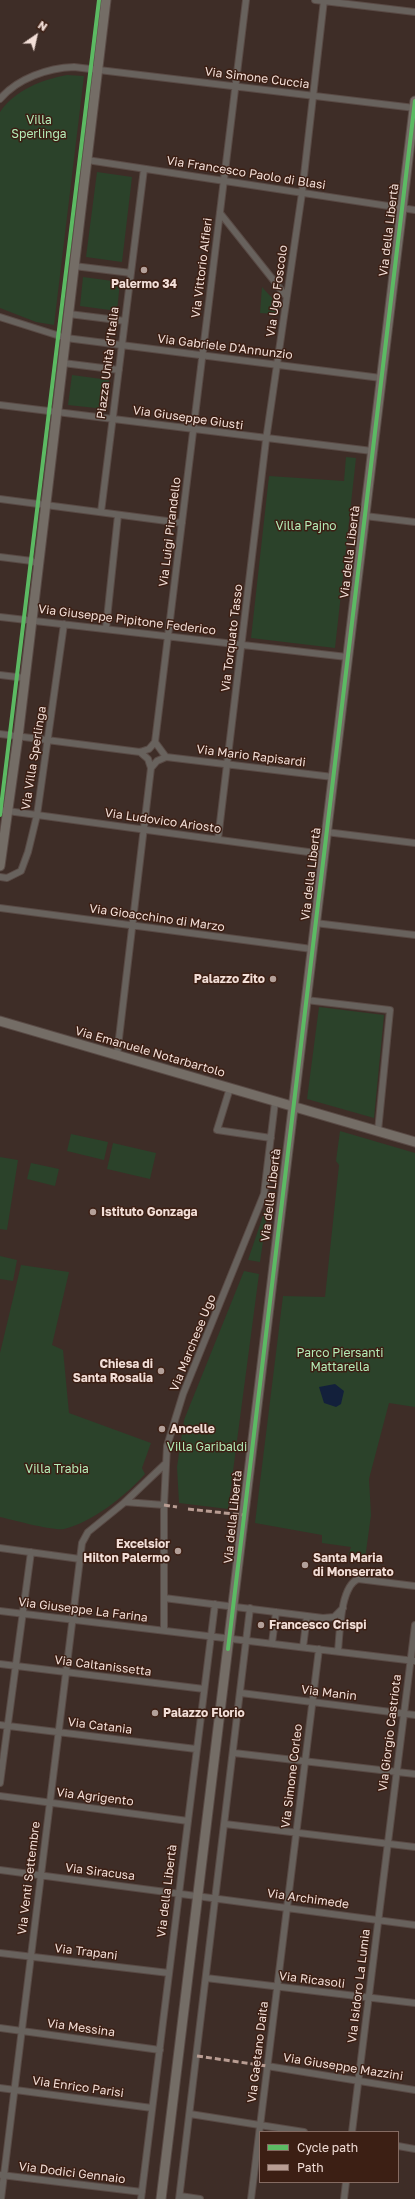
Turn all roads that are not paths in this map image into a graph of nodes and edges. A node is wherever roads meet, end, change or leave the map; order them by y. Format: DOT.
graph roads {
  1 [pos="106,0"];
  2 [pos="246,0"];
  3 [pos="315,0"];
  4 [pos="324,1"];
  5 [pos="415,12"];
  6 [pos="98,69"];
  7 [pos="236,86"];
  8 [pos="314,96"];
  9 [pos="0,99"];
  10 [pos="415,106"];
  11 [pos="87,160"];
  12 [pos="144,169"];
  13 [pos="224,181"];
  14 [pos="302,193"];
  15 [pos="402,208"];
  16 [pos="415,210"];
  17 [pos="220,213"];
  18 [pos="74,266"];
  19 [pos="131,273"];
  20 [pos="286,296"];
  21 [pos="69,314"];
  22 [pos="0,317"];
  23 [pos="125,321"];
  24 [pos="66,338"];
  25 [pos="122,346"];
  26 [pos="202,356"];
  27 [pos="63,363"];
  28 [pos="278,365"];
  29 [pos="119,370"];
  30 [pos="381,378"];
  31 [pos="0,406"];
  32 [pos="57,412"];
  33 [pos="113,420"];
  34 [pos="194,430"];
  35 [pos="266,440"];
  36 [pos="372,451"];
  37 [pos="0,499"];
  38 [pos="46,505"];
  39 [pos="102,512"];
  40 [pos="118,515"];
  41 [pos="365,516"];
  42 [pos="415,522"];
  43 [pos="182,523"];
  44 [pos="0,557"];
  45 [pos="39,564"];
  46 [pos="0,617"];
  47 [pos="32,620"];
  48 [pos="64,624"];
  49 [pos="106,628"];
  50 [pos="169,636"];
  51 [pos="243,645"];
  52 [pos="347,657"];
  53 [pos="0,675"];
  54 [pos="25,678"];
  55 [pos="0,734"];
  56 [pos="18,737"];
  57 [pos="48,741"];
  58 [pos="155,742"];
  59 [pos="140,752"];
  60 [pos="166,757"];
  61 [pos="228,765"];
  62 [pos="151,768"];
  63 [pos="333,777"];
  64 [pos="4,811"];
  65 [pos="37,815"];
  66 [pos="144,830"];
  67 [pos="326,832"];
  68 [pos="218,839"];
  69 [pos="415,844"];
  70 [pos="323,854"];
  71 [pos="0,866"];
  72 [pos="0,877"];
  73 [pos="0,908"];
  74 [pos="315,923"];
  75 [pos="133,925"];
  76 [pos="415,935"];
  77 [pos="312,949"];
  78 [pos="306,1000"];
  79 [pos="0,1021"];
  80 [pos="117,1055"];
  81 [pos="230,1088"];
  82 [pos="275,1102"];
  83 [pos="292,1106"];
  84 [pos="378,1131"];
  85 [pos="271,1138"];
  86 [pos="415,1142"];
  87 [pos="165,1464"];
  88 [pos="125,1502"];
  89 [pos="164,1505"];
  90 [pos="0,1548"];
  91 [pos="31,1552"];
  92 [pos="80,1559"];
  93 [pos="415,1586"];
  94 [pos="164,1598"];
  95 [pos="215,1604"];
  96 [pos="233,1606"];
  97 [pos="250,1608"];
  98 [pos="343,1608"];
  99 [pos="0,1611"];
  100 [pos="276,1612"];
  101 [pos="22,1614"];
  102 [pos="307,1616"];
  103 [pos="72,1620"];
  104 [pos="415,1625"];
  105 [pos="164,1630"];
  106 [pos="210,1636"];
  107 [pos="229,1638"];
  108 [pos="247,1640"];
  109 [pos="272,1643"];
  110 [pos="303,1647"];
  111 [pos="319,1649"];
  112 [pos="338,1651"];
  113 [pos="413,1661"];
  114 [pos="0,1664"];
  115 [pos="15,1666"];
  116 [pos="65,1672"];
  117 [pos="204,1689"];
  118 [pos="241,1693"];
  119 [pos="312,1702"];
  120 [pos="403,1714"];
  121 [pos="415,1715"];
  122 [pos="0,1725"];
  123 [pos="8,1726"];
  124 [pos="58,1732"];
  125 [pos="196,1749"];
  126 [pos="234,1753"];
  127 [pos="304,1762"];
  128 [pos="396,1771"];
  129 [pos="415,1774"];
  130 [pos="0,1783"];
  131 [pos="0,1796"];
  132 [pos="49,1803"];
  133 [pos="188,1821"];
  134 [pos="225,1824"];
  135 [pos="296,1832"];
  136 [pos="388,1843"];
  137 [pos="415,1847"];
  138 [pos="0,1870"];
  139 [pos="40,1876"];
  140 [pos="179,1893"];
  141 [pos="198,1896"];
  142 [pos="216,1898"];
  143 [pos="287,1907"];
  144 [pos="378,1920"];
  145 [pos="415,1925"];
  146 [pos="0,1953"];
  147 [pos="30,1956"];
  148 [pos="169,1973"];
  149 [pos="206,1978"];
  150 [pos="277,1987"];
  151 [pos="369,1998"];
  152 [pos="415,2003"];
  153 [pos="0,2028"];
  154 [pos="22,2030"];
  155 [pos="160,2050"];
  156 [pos="267,2066"];
  157 [pos="359,2080"];
  158 [pos="0,2088"];
  159 [pos="14,2090"];
  160 [pos="415,2090"];
  161 [pos="152,2108"];
  162 [pos="190,2114"];
  163 [pos="260,2125"];
  164 [pos="259,2131"];
  165 [pos="298,2131"];
  166 [pos="352,2131"];
  167 [pos="259,2133"];
  168 [pos="399,2146"];
  169 [pos="415,2149"];
  170 [pos="2,2175"];
  171 [pos="346,2183"];
  172 [pos="142,2192"];
  173 [pos="179,2198"];
  174 [pos="1,2199"];
  175 [pos="141,2199"];
  176 [pos="161,2199"];
  177 [pos="200,2199"];
  178 [pos="251,2199"];
  179 [pos="344,2199"];
  1 -- 6 [label="street"];
  2 -- 7 [label="street, Via Vittorio Alfieri"];
  3 -- 4 [label="street"];
  4 -- 5 [label="street"];
  4 -- 8 [label="street, Via Ugo Foscolo"];
  6 -- 7 [label="street, Via Simone Cuccia"];
  6 -- 9 [label="street, Via Simone Cuccia"];
  6 -- 11 [label="street"];
  7 -- 8 [label="street, Via Simone Cuccia"];
  7 -- 13 [label="street, Via Vittorio Alfieri"];
  8 -- 10 [label="street, Via Simone Cuccia"];
  8 -- 14 [label="street, Via Ugo Foscolo"];
  10 -- 15 [label="street, Via della Libertà"];
  11 -- 12 [label="street, Via Francesco Paolo di Blasi"];
  11 -- 18 [label="street"];
  12 -- 13 [label="street, Via Francesco Paolo di Blasi"];
  12 -- 19 [label="street, Piazza Unità d'Italia"];
  13 -- 14 [label="street, Via Francesco Paolo di Blasi"];
  13 -- 17 [label="street, Via Vittorio Alfieri"];
  14 -- 15 [label="street, Via Francesco Paolo di Blasi"];
  14 -- 20 [label="street, Via Ugo Foscolo"];
  15 -- 16 [label="street, Via Francesco Paolo di Blasi"];
  15 -- 30 [label="street, Via della Libertà"];
  17 -- 20 [label="street"];
  17 -- 26 [label="street, Via Vittorio Alfieri"];
  18 -- 19 [label="street"];
  18 -- 21 [label="street"];
  19 -- 23 [label="street, Piazza Unità d'Italia"];
  20 -- 28 [label="street, Via Ugo Foscolo"];
  21 -- 23 [label="street"];
  21 -- 24 [label="street"];
  22 -- 24 [label="street, Via Gabriele D'Annunzio"];
  23 -- 25 [label="street, Piazza Unità d'Italia"];
  24 -- 25 [label="street, Via Gabriele D'Annunzio"];
  24 -- 27 [label="street"];
  25 -- 26 [label="street, Via Gabriele D'Annunzio"];
  25 -- 29 [label="street, Piazza Unità d'Italia"];
  26 -- 28 [label="street, Via Gabriele D'Annunzio"];
  26 -- 34 [label="street, Via Vittorio Alfieri"];
  27 -- 29 [label="street"];
  27 -- 32 [label="street"];
  28 -- 30 [label="street, Via Gabriele D'Annunzio"];
  28 -- 35 [label="street, Via Ugo Foscolo"];
  29 -- 33 [label="street, Piazza Unità d'Italia"];
  30 -- 36 [label="street, Via della Libertà"];
  31 -- 32 [label="street, Via Giuseppe Giusti"];
  32 -- 33 [label="street, Via Giuseppe Giusti"];
  32 -- 38 [label="street"];
  33 -- 34 [label="street, Via Giuseppe Giusti"];
  33 -- 39 [label="street, Piazza Unità d'Italia"];
  34 -- 35 [label="street, Via Giuseppe Giusti"];
  34 -- 43 [label="street, Via Luigi Pirandello"];
  35 -- 36 [label="street, Via Giuseppe Giusti"];
  35 -- 51 [label="street, Via Torquato Tasso"];
  36 -- 41 [label="street, Via della Libertà"];
  37 -- 38 [label="street"];
  38 -- 39 [label="street"];
  38 -- 45 [label="street"];
  39 -- 40 [label="street"];
  40 -- 43 [label="street"];
  40 -- 49 [label="street"];
  41 -- 42 [label="street"];
  41 -- 52 [label="street, Via della Libertà"];
  43 -- 50 [label="street, Via Luigi Pirandello"];
  44 -- 45 [label="street"];
  45 -- 47 [label="street"];
  46 -- 47 [label="street, Via Giuseppe Pipitone Federico"];
  47 -- 48 [label="street, Via Giuseppe Pipitone Federico"];
  47 -- 54 [label="street"];
  48 -- 49 [label="street, Via Giuseppe Pipitone Federico"];
  48 -- 57 [label="street, Via Villa Sperlinga"];
  49 -- 50 [label="street, Via Giuseppe Pipitone Federico"];
  50 -- 51 [label="street, Via Giuseppe Pipitone Federico"];
  50 -- 58 [label="street, Via Luigi Pirandello"];
  51 -- 52 [label="street, Via Giuseppe Pipitone Federico"];
  51 -- 61 [label="street, Via Torquato Tasso"];
  52 -- 63 [label="street, Via della Libertà"];
  53 -- 54 [label="street"];
  54 -- 56 [label="street"];
  55 -- 56 [label="street"];
  56 -- 57 [label="street"];
  56 -- 64 [label="street"];
  57 -- 59 [label="street"];
  57 -- 65 [label="street, Via Villa Sperlinga"];
  58 -- 59 [label="street"];
  58 -- 60 [label="street"];
  59 -- 62 [label="street"];
  60 -- 61 [label="street, Via Mario Rapisardi"];
  60 -- 62 [label="street"];
  61 -- 63 [label="street, Via Mario Rapisardi"];
  61 -- 68 [label="street, Via Torquato Tasso"];
  62 -- 66 [label="street"];
  63 -- 67 [label="street, Via della Libertà"];
  64 -- 65 [label="street, Via Ludovico Ariosto"];
  64 -- 71 [label="street"];
  65 -- 66 [label="street, Via Ludovico Ariosto"];
  65 -- 72 [label="street, Via Villa Sperlinga"];
  66 -- 68 [label="street, Via Ludovico Ariosto"];
  66 -- 75 [label="street"];
  67 -- 69 [label="street"];
  67 -- 70 [label="street, Via della Libertà"];
  68 -- 70 [label="street, Via Ludovico Ariosto"];
  70 -- 74 [label="street, Via della Libertà"];
  73 -- 75 [label="street, Via Gioacchino di Marzo"];
  74 -- 76 [label="street"];
  74 -- 77 [label="street, Via della Libertà"];
  75 -- 77 [label="street, Via Gioacchino di Marzo"];
  75 -- 80 [label="street"];
  77 -- 78 [label="street, Via della Libertà"];
  78 -- 83 [label="street, Via della Libertà"];
  78 -- 84 [label="street"];
  79 -- 80 [label="street, Via Emanuele Notarbartolo"];
  80 -- 81 [label="street, Via Emanuele Notarbartolo"];
  81 -- 82 [label="street, Via Emanuele Notarbartolo"];
  81 -- 85 [label="street"];
  82 -- 83 [label="street, Via Emanuele Notarbartolo"];
  82 -- 85 [label="street, Via Marchese Ugo"];
  83 -- 84 [label="street, Via Emanuele Notarbartolo"];
  83 -- 96 [label="street, Via della Libertà"];
  84 -- 86 [label="street, Via Emanuele Notarbartolo"];
  85 -- 87 [label="street, Via Marchese Ugo"];
  87 -- 88 [label="street, Via Venti Settembre"];
  87 -- 89 [label="street, Via Marchese Ugo"];
  88 -- 89 [label="street"];
  88 -- 92 [label="street, Via Venti Settembre"];
  89 -- 94 [label="street, Via Marchese Ugo"];
  90 -- 91 [label="street"];
  91 -- 92 [label="street"];
  91 -- 101 [label="street"];
  92 -- 103 [label="street, Via Venti Settembre"];
  93 -- 98 [label="street"];
  94 -- 95 [label="street"];
  94 -- 105 [label="street, Via Marchese Ugo"];
  95 -- 96 [label="street"];
  95 -- 106 [label="street, Via della Libertà"];
  96 -- 97 [label="street"];
  96 -- 107 [label="street, Via della Libertà"];
  97 -- 100 [label="street"];
  97 -- 108 [label="street"];
  98 -- 102 [label="street"];
  98 -- 112 [label="street"];
  99 -- 101 [label="street, Via Giuseppe La Farina"];
  100 -- 102 [label="street"];
  100 -- 109 [label="street"];
  101 -- 103 [label="street, Via Giuseppe La Farina"];
  101 -- 115 [label="street"];
  102 -- 110 [label="street"];
  103 -- 105 [label="street, Via Giuseppe La Farina"];
  103 -- 116 [label="street, Via Venti Settembre"];
  104 -- 113 [label="street, Via Giorgio Castriota"];
  105 -- 106 [label="street, Via Giuseppe La Farina"];
  106 -- 107 [label="street, Via Giuseppe La Farina"];
  106 -- 117 [label="street, Via della Libertà"];
  107 -- 108 [label="street, Via Giuseppe La Farina"];
  107 -- 141 [label="street, Via della Libertà"];
  108 -- 109 [label="street, Via Giuseppe La Farina"];
  108 -- 118 [label="street"];
  109 -- 110 [label="street, Via Giuseppe La Farina"];
  110 -- 111 [label="street, Via Giuseppe La Farina"];
  111 -- 112 [label="street, Via Giuseppe La Farina"];
  111 -- 119 [label="street, Via Simone Corleo"];
  112 -- 113 [label="street, Via Giuseppe La Farina"];
  113 -- 120 [label="street, Via Giorgio Castriota"];
  114 -- 115 [label="street, Via Caltanissetta"];
  115 -- 116 [label="street, Via Caltanissetta"];
  115 -- 123 [label="street"];
  116 -- 117 [label="street, Via Caltanissetta"];
  116 -- 124 [label="street, Via Venti Settembre"];
  117 -- 125 [label="street, Via della Libertà"];
  118 -- 119 [label="street, Via Manin"];
  118 -- 126 [label="street"];
  119 -- 120 [label="street, Via Manin"];
  119 -- 127 [label="street, Via Simone Corleo"];
  120 -- 121 [label="street, Via Manin"];
  120 -- 128 [label="street, Via Giorgio Castriota"];
  122 -- 123 [label="street, Via Catania"];
  123 -- 124 [label="street, Via Catania"];
  123 -- 130 [label="street"];
  124 -- 125 [label="street, Via Catania"];
  124 -- 132 [label="street, Via Venti Settembre"];
  125 -- 133 [label="street, Via della Libertà"];
  126 -- 127 [label="street"];
  126 -- 134 [label="street"];
  127 -- 128 [label="street"];
  127 -- 135 [label="street, Via Simone Corleo"];
  128 -- 129 [label="street"];
  128 -- 136 [label="street, Via Giorgio Castriota"];
  131 -- 132 [label="street, Via Agrigento"];
  132 -- 133 [label="street, Via Agrigento"];
  132 -- 139 [label="street, Via Venti Settembre"];
  133 -- 140 [label="street, Via della Libertà"];
  134 -- 135 [label="street"];
  134 -- 142 [label="street"];
  135 -- 136 [label="street"];
  135 -- 143 [label="street, Via Simone Corleo"];
  136 -- 137 [label="street"];
  136 -- 144 [label="street, Via Isidoro La Lumia"];
  138 -- 139 [label="street, Via Siracusa"];
  139 -- 140 [label="street, Via Siracusa"];
  139 -- 147 [label="street, Via Venti Settembre"];
  140 -- 141 [label="street, Via Siracusa"];
  140 -- 148 [label="street, Via della Libertà"];
  141 -- 142 [label="street, Via Archimede"];
  141 -- 176 [label="street, Via della Libertà"];
  142 -- 143 [label="street, Via Archimede"];
  142 -- 149 [label="street"];
  143 -- 144 [label="street, Via Archimede"];
  143 -- 150 [label="street, Via Gaetano Daita"];
  144 -- 145 [label="street, Via Archimede"];
  144 -- 151 [label="street, Via Isidoro La Lumia"];
  146 -- 147 [label="street, Via Trapani"];
  147 -- 148 [label="street, Via Trapani"];
  147 -- 154 [label="street, Via Venti Settembre"];
  148 -- 155 [label="street, Via della Libertà"];
  149 -- 150 [label="street, Via Ricasoli"];
  149 -- 162 [label="street"];
  150 -- 151 [label="street, Via Ricasoli"];
  150 -- 156 [label="street, Via Gaetano Daita"];
  151 -- 152 [label="street, Via Ricasoli"];
  151 -- 157 [label="street, Via Isidoro La Lumia"];
  153 -- 154 [label="street, Via Messina"];
  154 -- 155 [label="street, Via Messina"];
  154 -- 159 [label="street, Via Venti Settembre"];
  155 -- 161 [label="street, Via della Libertà"];
  156 -- 157 [label="street, Via Giuseppe Mazzini"];
  156 -- 163 [label="street, Via Gaetano Daita"];
  157 -- 160 [label="street, Via Giuseppe Mazzini"];
  157 -- 166 [label="street, Via Isidoro La Lumia"];
  158 -- 159 [label="street, Via Enrico Parisi"];
  159 -- 161 [label="street, Via Enrico Parisi"];
  159 -- 170 [label="street, Via Venti Settembre"];
  161 -- 172 [label="street, Via della Libertà"];
  162 -- 163 [label="street"];
  162 -- 173 [label="street"];
  163 -- 164 [label="street, Via Gaetano Daita"];
  163 -- 165 [label="street"];
  167 -- 178 [label="street, Via Gaetano Daita"];
  168 -- 169 [label="street"];
  170 -- 172 [label="street, Via Dodici Gennaio"];
  170 -- 174 [label="street, Via Venti Settembre"];
  171 -- 179 [label="street"];
  172 -- 175 [label="street, Via della Libertà"];
  173 -- 177 [label="street"];
}
